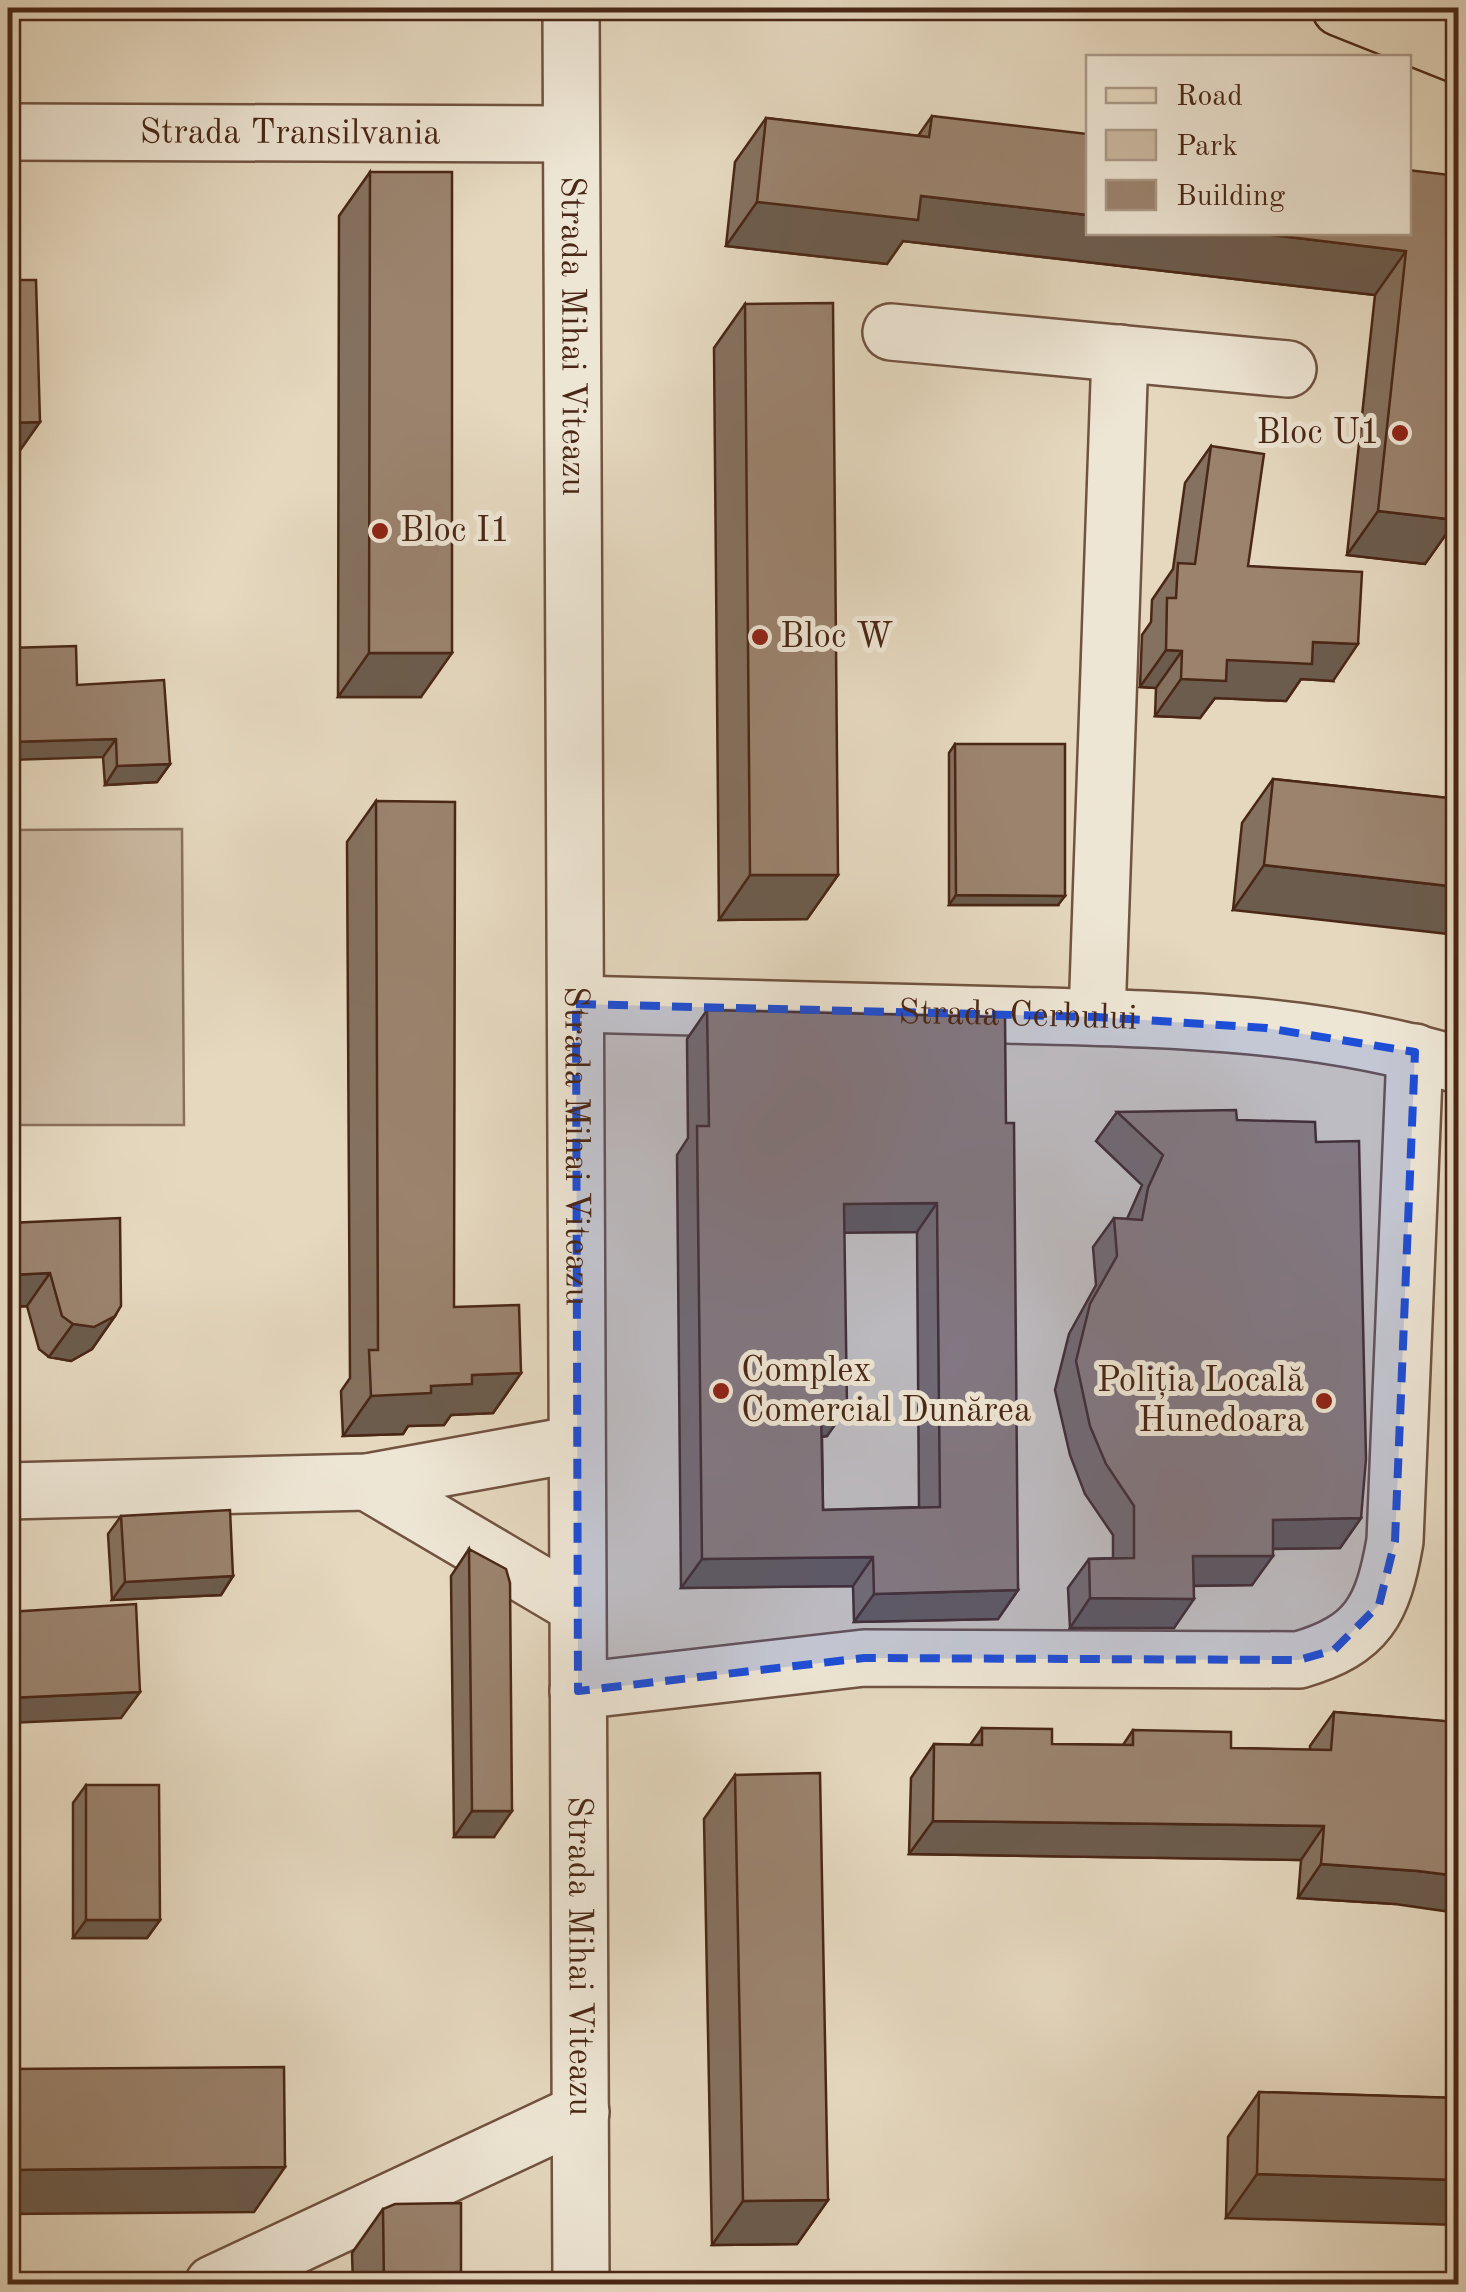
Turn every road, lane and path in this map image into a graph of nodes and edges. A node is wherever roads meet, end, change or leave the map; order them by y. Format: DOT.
graph roads {
  1 [pos="571,8"];
  2 [pos="1340,8"];
  3 [pos="1458,55"];
  4 [pos="8,132"];
  5 [pos="571,134"];
  6 [pos="891,332"];
  7 [pos="1120,354"];
  8 [pos="1288,369"];
  9 [pos="576,1004"];
  10 [pos="1097,1017"];
  11 [pos="1437,1058"];
  12 [pos="576,1444"];
  13 [pos="367,1482"];
  14 [pos="8,1491"];
  15 [pos="577,1606"];
  16 [pos="578,1690"];
  17 [pos="580,2112"];
  18 [pos="213,2284"];
  19 [pos="581,2284"];
  1 -- 5 [label="street, Strada Mihai Viteazu"];
  2 -- 3 [label="main road"];
  4 -- 5 [label="street, Strada Transilvania"];
  5 -- 9 [label="street, Strada Mihai Viteazu"];
  6 -- 7 [label="street"];
  7 -- 8 [label="street"];
  7 -- 10 [label="street"];
  9 -- 10 [label="street, Strada Cerbului"];
  9 -- 12 [label="street, Strada Mihai Viteazu"];
  10 -- 11 [label="street, Strada Cerbului"];
  11 -- 16 [label="street"];
  12 -- 13 [label="street"];
  12 -- 15 [label="street, Strada Mihai Viteazu"];
  13 -- 14 [label="street"];
  13 -- 15 [label="street"];
  15 -- 16 [label="street, Strada Mihai Viteazu"];
  16 -- 17 [label="street, Strada Mihai Viteazu"];
  17 -- 18 [label="street"];
  17 -- 19 [label="street, Strada Mihai Viteazu"];
}
